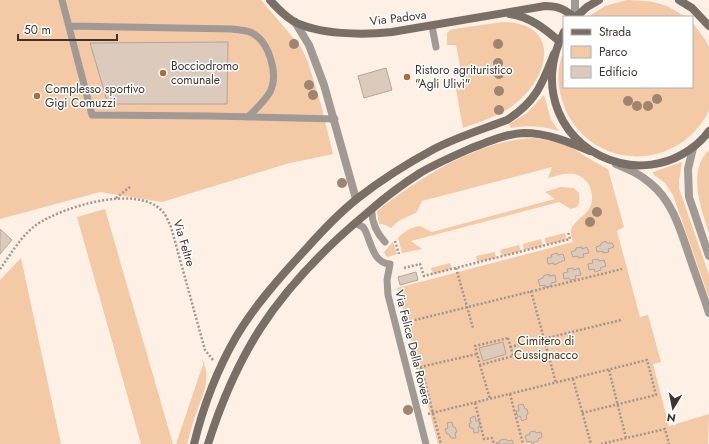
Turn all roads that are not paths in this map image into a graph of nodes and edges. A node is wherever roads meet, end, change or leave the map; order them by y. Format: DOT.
graph roads {
  1 [pos="62,0"];
  2 [pos="270,0"];
  3 [pos="575,0"];
  4 [pos="599,0"];
  5 [pos="679,0"];
  6 [pos="505,13"];
  7 [pos="574,16"];
  8 [pos="575,16"];
  9 [pos="576,16"];
  10 [pos="294,22"];
  11 [pos="708,24"];
  12 [pos="69,26"];
  13 [pos="432,26"];
  14 [pos="563,34"];
  15 [pos="559,41"];
  16 [pos="436,47"];
  17 [pos="554,54"];
  18 [pos="248,117"];
  19 [pos="335,119"];
  20 [pos="709,131"];
  21 [pos="693,148"];
  22 [pos="590,151"];
  23 [pos="608,160"];
  24 [pos="356,199"];
  25 [pos="372,208"];
  26 [pos="355,224"];
  27 [pos="385,242"];
  28 [pos="709,256"];
  29 [pos="709,313"];
  30 [pos="194,444"];
  31 [pos="208,444"];
  32 [pos="426,444"];
  1 -- 12 [label="lane"];
  2 -- 10 [label="main road, Via Padova"];
  3 -- 8 [label="street"];
  4 -- 9 [label="main road"];
  5 -- 11 [label="main road"];
  6 -- 7 [label="main road, Via Padova"];
  6 -- 13 [label="main road, Via Padova"];
  6 -- 15 [label="main road, Via Padova"];
  10 -- 13 [label="main road, Via Padova"];
  10 -- 19 [label="street, Via Padova"];
  12 -- 18 [label="lane"];
  12 -- 18 [label="lane"];
  13 -- 16 [label="lane"];
  14 -- 15 [label="main road"];
  15 -- 17 [label="main road"];
  17 -- 22 [label="main road"];
  17 -- 24 [label="main road"];
  18 -- 19 [label="lane"];
  19 -- 24 [label="street, Via Padova"];
  20 -- 21 [label="main road"];
  21 -- 23 [label="main road"];
  21 -- 28 [label="street"];
  22 -- 23 [label="main road"];
  22 -- 25 [label="main road"];
  23 -- 29 [label="street"];
  24 -- 30 [label="main road"];
  25 -- 26 [label="main road"];
  25 -- 27 [label="lane"];
  26 -- 31 [label="main road"];
  26 -- 32 [label="lane, Via Felice Della Rovere"];
}
